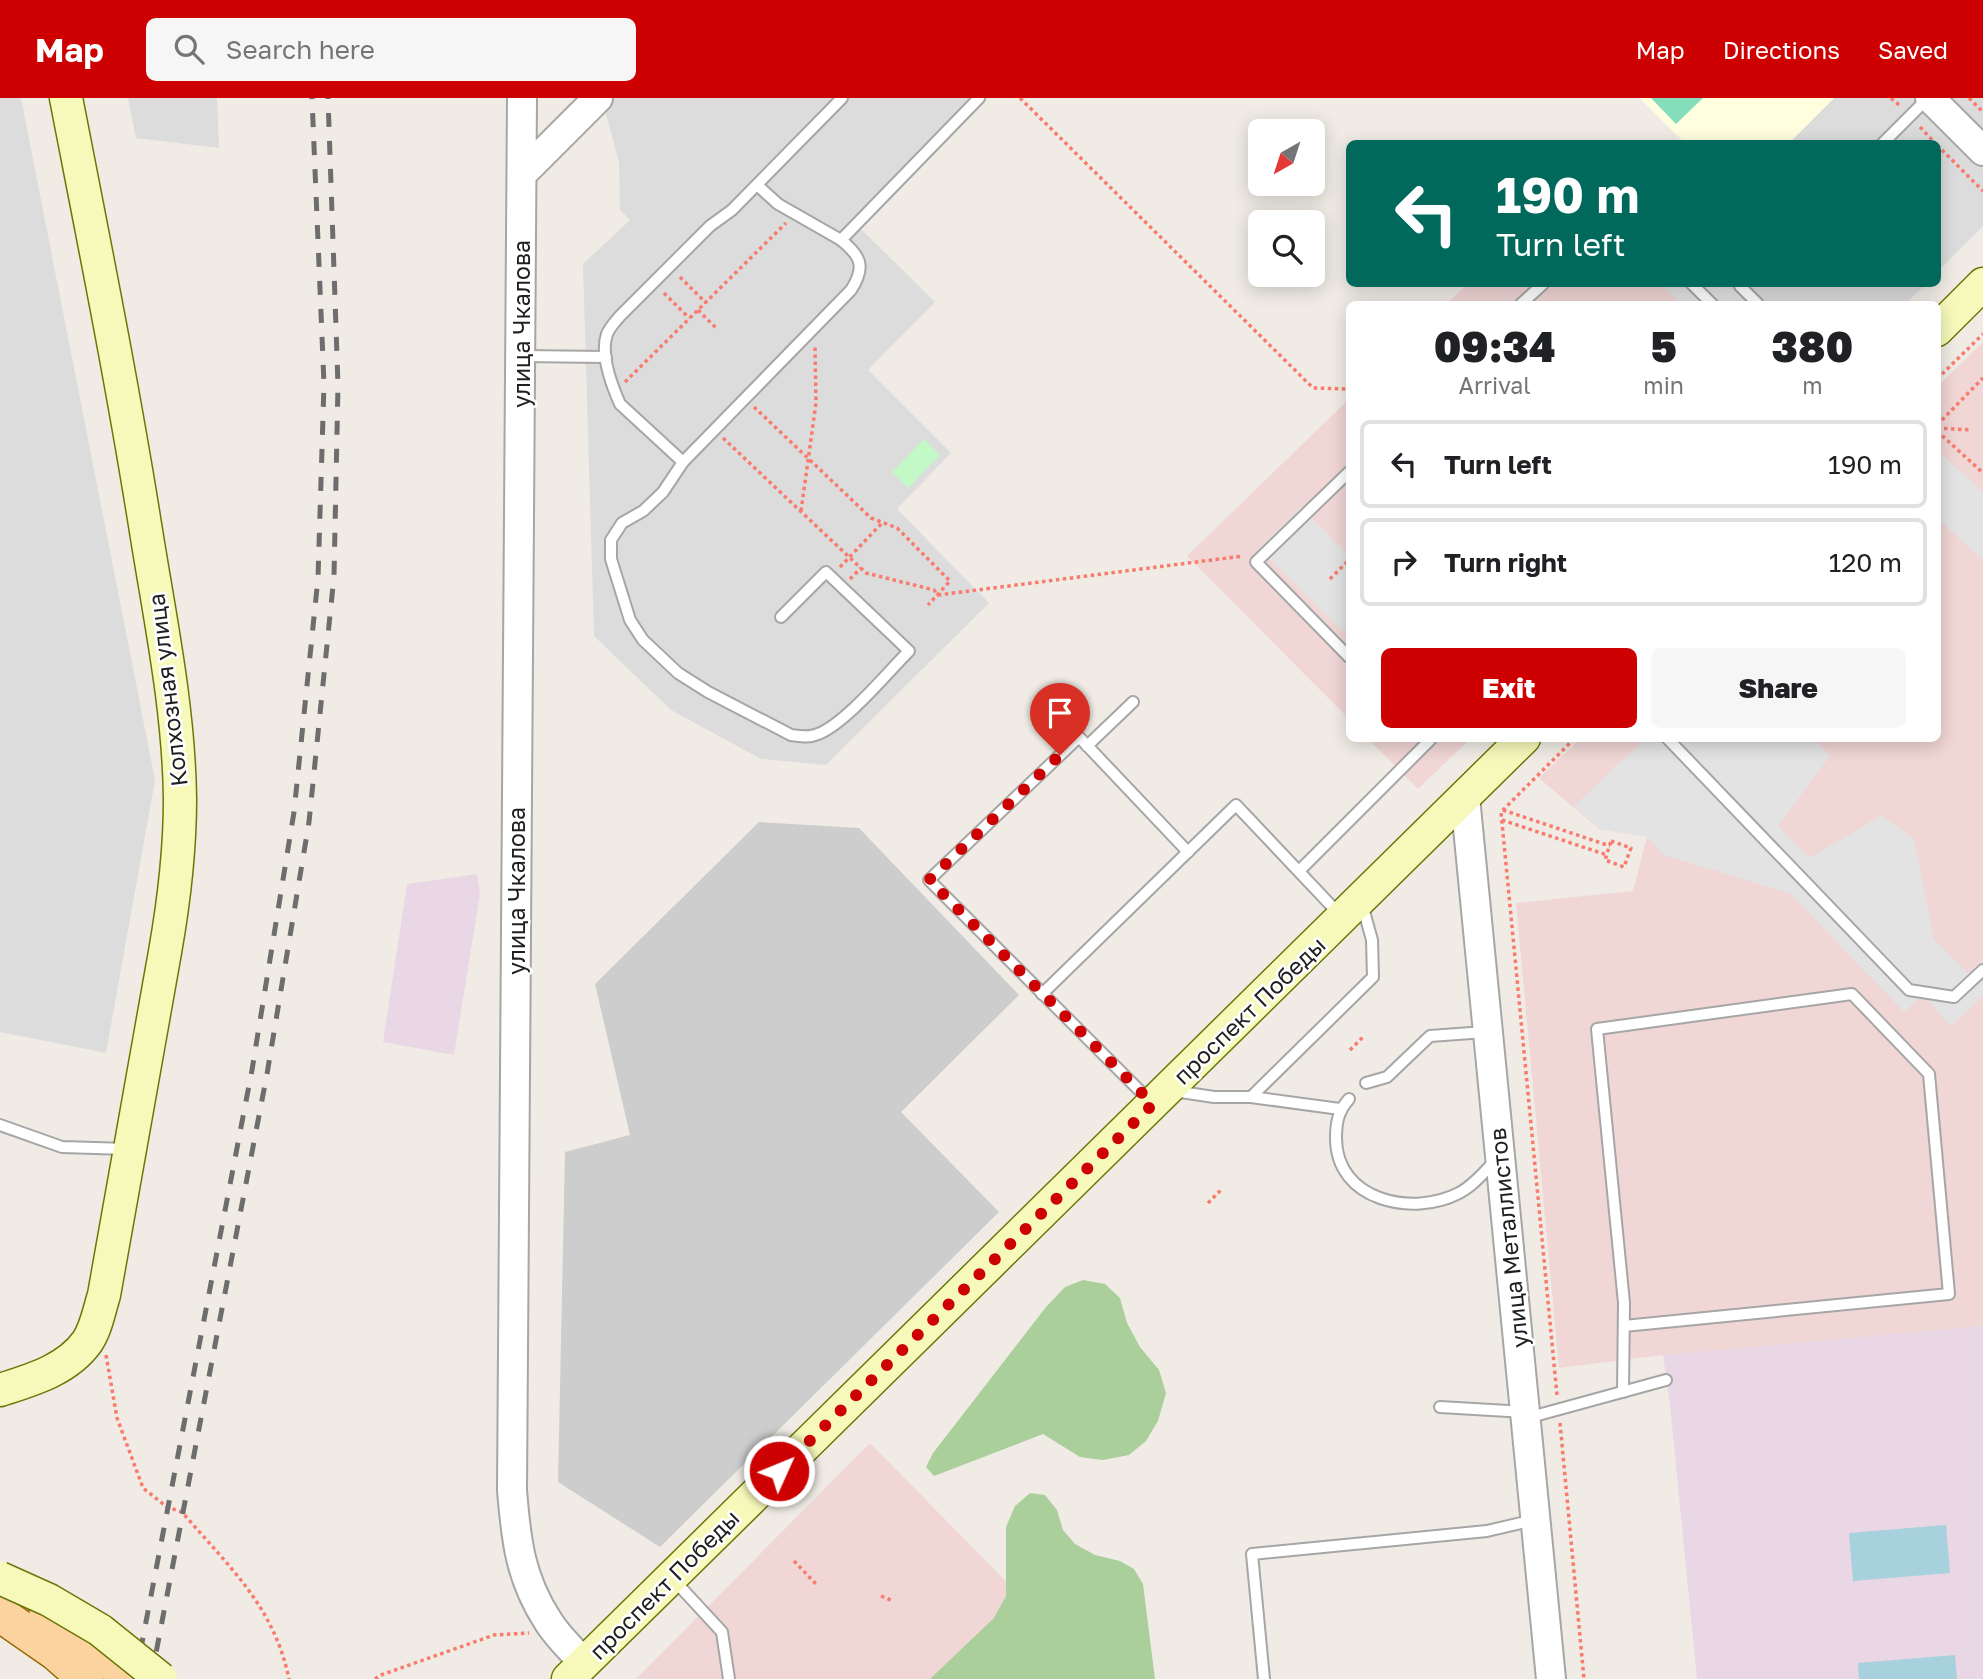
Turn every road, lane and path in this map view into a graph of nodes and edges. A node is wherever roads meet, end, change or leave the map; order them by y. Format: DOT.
graph roads {
  1 [pos="65,98"];
  2 [pos="522,98"];
  3 [pos="598,98"];
  4 [pos="842,98"];
  5 [pos="979,98"];
  6 [pos="1020,98"];
  7 [pos="1929,98"];
  8 [pos="1969,98"];
  9 [pos="1983,112"];
  10 [pos="1886,140"];
  11 [pos="1941,149"];
  12 [pos="1983,151"];
  13 [pos="522,174"];
  14 [pos="757,185"];
  15 [pos="1983,191"];
  16 [pos="795,214"];
  17 [pos="841,240"];
  18 [pos="669,266"];
  19 [pos="653,282"];
  20 [pos="1983,284"];
  21 [pos="1540,287"];
  22 [pos="1695,287"];
  23 [pos="1741,287"];
  24 [pos="1524,301"];
  25 [pos="1709,301"];
  26 [pos="1755,301"];
  27 [pos="706,303"];
  28 [pos="698,310"];
  29 [pos="689,318"];
  30 [pos="1941,326"];
  31 [pos="814,327"];
  32 [pos="716,328"];
  33 [pos="1983,334"];
  34 [pos="521,356"];
  35 [pos="606,357"];
  36 [pos="1941,375"];
  37 [pos="1983,378"];
  38 [pos="1346,389"];
  39 [pos="615,392"];
  40 [pos="745,398"];
  41 [pos="1941,424"];
  42 [pos="1941,428"];
  43 [pos="714,429"];
  44 [pos="1972,430"];
  45 [pos="1941,432"];
  46 [pos="807,457"];
  47 [pos="683,461"];
  48 [pos="1983,474"];
  49 [pos="1346,475"];
  50 [pos="801,511"];
  51 [pos="883,523"];
  52 [pos="849,557"];
  53 [pos="1256,562"];
  54 [pos="1346,563"];
  55 [pos="831,576"];
  56 [pos="1330,579"];
  57 [pos="938,595"];
  58 [pos="928,605"];
  59 [pos="781,617"];
  60 [pos="1346,654"];
  61 [pos="1133,702"];
  62 [pos="1427,742"];
  63 [pos="1520,742"];
  64 [pos="1571,742"];
  65 [pos="1671,742"];
  66 [pos="1087,746"];
  67 [pos="1465,797"];
  68 [pos="1503,810"];
  69 [pos="1502,820"];
  70 [pos="1557,828"];
  71 [pos="1554,838"];
  72 [pos="1610,846"];
  73 [pos="1188,852"];
  74 [pos="1607,855"];
  75 [pos="1299,871"];
  76 [pos="1352,909"];
  77 [pos="1983,970"];
  78 [pos="1042,993"];
  79 [pos="1487,1032"];
  80 [pos="1363,1037"];
  81 [pos="1350,1051"];
  82 [pos="1366,1083"];
  83 [pos="1160,1097"];
  84 [pos="1251,1097"];
  85 [pos="1349,1099"];
  86 [pos="1340,1109"];
  87 [pos="0,1125"];
  88 [pos="130,1149"];
  89 [pos="1500,1156"];
  90 [pos="1222,1189"];
  91 [pos="1208,1203"];
  92 [pos="1624,1326"];
  93 [pos="105,1344"];
  94 [pos="1666,1380"];
  95 [pos="0,1390"];
  96 [pos="1623,1392"];
  97 [pos="1440,1407"];
  98 [pos="1558,1410"];
  99 [pos="1526,1415"];
  100 [pos="1536,1520"];
  101 [pos="794,1561"];
  102 [pos="670,1576"];
  103 [pos="0,1578"];
  104 [pos="816,1584"];
  105 [pos="881,1596"];
  106 [pos="893,1601"];
  107 [pos="0,1614"];
  108 [pos="538,1633"];
  109 [pos="576,1671"];
  110 [pos="86,1679"];
  111 [pos="131,1679"];
  112 [pos="161,1679"];
  113 [pos="289,1679"];
  114 [pos="375,1679"];
  115 [pos="729,1679"];
  116 [pos="1264,1679"];
  117 [pos="1551,1679"];
  118 [pos="1584,1679"];
  1 -- 88 [label="main road, Колхозная улица"];
  2 -- 13 [label="street, улица Чкалова"];
  3 -- 13 [label="street"];
  4 -- 14 [label="lane"];
  5 -- 17 [label="lane"];
  6 -- 38 [label="path"];
  7 -- 10 [label="lane"];
  7 -- 12 [label="street"];
  8 -- 9 [label="path"];
  11 -- 15 [label="path"];
  13 -- 34 [label="street, улица Чкалова"];
  14 -- 16 [label="lane"];
  14 -- 18 [label="lane"];
  16 -- 17 [label="lane"];
  16 -- 27 [label="path"];
  17 -- 31 [label="lane"];
  18 -- 19 [label="lane"];
  18 -- 27 [label="path"];
  19 -- 29 [label="path"];
  19 -- 35 [label="lane"];
  20 -- 30 [label="main road"];
  21 -- 24 [label="lane"];
  22 -- 25 [label="lane"];
  23 -- 26 [label="lane"];
  27 -- 28 [label="path"];
  28 -- 29 [label="path"];
  28 -- 32 [label="path"];
  29 -- 39 [label="path"];
  31 -- 40 [label="lane"];
  31 -- 46 [label="path"];
  33 -- 36 [label="path"];
  34 -- 35 [label="lane"];
  34 -- 109 [label="street, улица Чкалова"];
  35 -- 39 [label="lane"];
  37 -- 41 [label="path"];
  39 -- 47 [label="lane"];
  40 -- 43 [label="lane"];
  40 -- 46 [label="path"];
  42 -- 44 [label="path"];
  43 -- 47 [label="lane"];
  43 -- 50 [label="path"];
  45 -- 48 [label="path"];
  46 -- 50 [label="path"];
  46 -- 51 [label="path"];
  47 -- 55 [label="lane"];
  49 -- 53 [label="lane"];
  50 -- 52 [label="path"];
  51 -- 52 [label="path"];
  51 -- 57 [label="path"];
  52 -- 55 [label="path"];
  52 -- 57 [label="path"];
  53 -- 57 [label="path"];
  53 -- 60 [label="lane"];
  54 -- 56 [label="path"];
  55 -- 59 [label="lane"];
  57 -- 58 [label="path"];
  61 -- 66 [label="lane"];
  62 -- 75 [label="lane"];
  63 -- 67 [label="main road, проспект Победы"];
  64 -- 68 [label="path"];
  65 -- 77 [label="lane"];
  66 -- 73 [label="lane"];
  66 -- 78 [label="lane"];
  67 -- 76 [label="main road, проспект Победы"];
  67 -- 79 [label="street, улица Металлистов"];
  68 -- 69 [label="path"];
  68 -- 70 [label="path"];
  69 -- 71 [label="path"];
  69 -- 98 [label="path"];
  70 -- 71 [label="path"];
  70 -- 72 [label="path"];
  71 -- 74 [label="path"];
  72 -- 74 [label="path"];
  72 -- 74 [label="path"];
  73 -- 75 [label="lane"];
  73 -- 78 [label="lane"];
  75 -- 76 [label="lane"];
  76 -- 83 [label="main road, проспект Победы"];
  76 -- 84 [label="lane"];
  78 -- 83 [label="lane"];
  79 -- 82 [label="lane"];
  79 -- 89 [label="street, улица Металлистов"];
  80 -- 81 [label="path"];
  83 -- 84 [label="lane"];
  83 -- 102 [label="main road, проспект Победы"];
  84 -- 86 [label="lane"];
  85 -- 86 [label="lane"];
  86 -- 89 [label="lane"];
  87 -- 88 [label="lane"];
  88 -- 95 [label="main road, Колхозная улица"];
  89 -- 99 [label="street, улица Металлистов"];
  90 -- 91 [label="path"];
  92 -- 92 [label="lane"];
  92 -- 96 [label="lane"];
  93 -- 113 [label="path"];
  94 -- 96 [label="lane"];
  96 -- 98 [label="lane"];
  97 -- 99 [label="lane"];
  98 -- 99 [label="lane"];
  98 -- 118 [label="path"];
  99 -- 100 [label="street, улица Металлистов"];
  100 -- 116 [label="lane"];
  100 -- 117 [label="street, улица Металлистов"];
  101 -- 104 [label="path"];
  102 -- 109 [label="main road, проспект Победы"];
  102 -- 115 [label="lane"];
  103 -- 111 [label="main road, bridge"];
  103 -- 112 [label="main road, bridge"];
  105 -- 106 [label="path"];
  107 -- 110 [label="main road"];
  108 -- 114 [label="path"];
}
